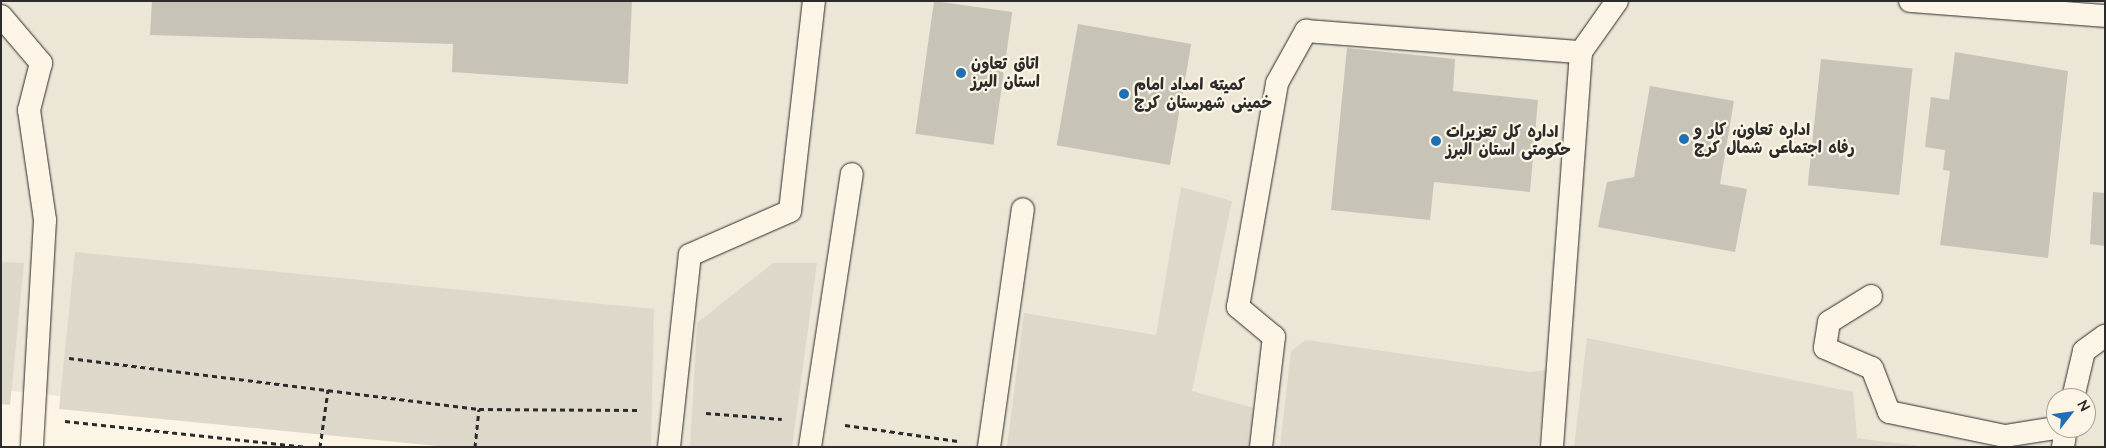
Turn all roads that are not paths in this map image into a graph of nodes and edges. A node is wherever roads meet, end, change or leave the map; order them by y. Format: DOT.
graph roads {
  1 [pos="814,1"];
  2 [pos="1617,1"];
  3 [pos="1910,1"];
  4 [pos="1,16"];
  5 [pos="2105,16"];
  6 [pos="1581,52"];
  7 [pos="852,174"];
  8 [pos="1023,209"];
  9 [pos="1871,296"];
  10 [pos="2105,336"];
  11 [pos="2075,388"];
  12 [pos="2046,430"];
  13 [pos="989,446"];
  14 [pos="32,447"];
  15 [pos="669,447"];
  16 [pos="810,447"];
  17 [pos="1261,447"];
  18 [pos="1552,447"];
  1 -- 15 [label="lane"];
  2 -- 6 [label="lane"];
  3 -- 5 [label="lane"];
  4 -- 14 [label="lane"];
  6 -- 17 [label="lane"];
  6 -- 18 [label="lane"];
  7 -- 16 [label="lane"];
  8 -- 13 [label="lane"];
  9 -- 12 [label="lane"];
  10 -- 11 [label="lane"];
}
